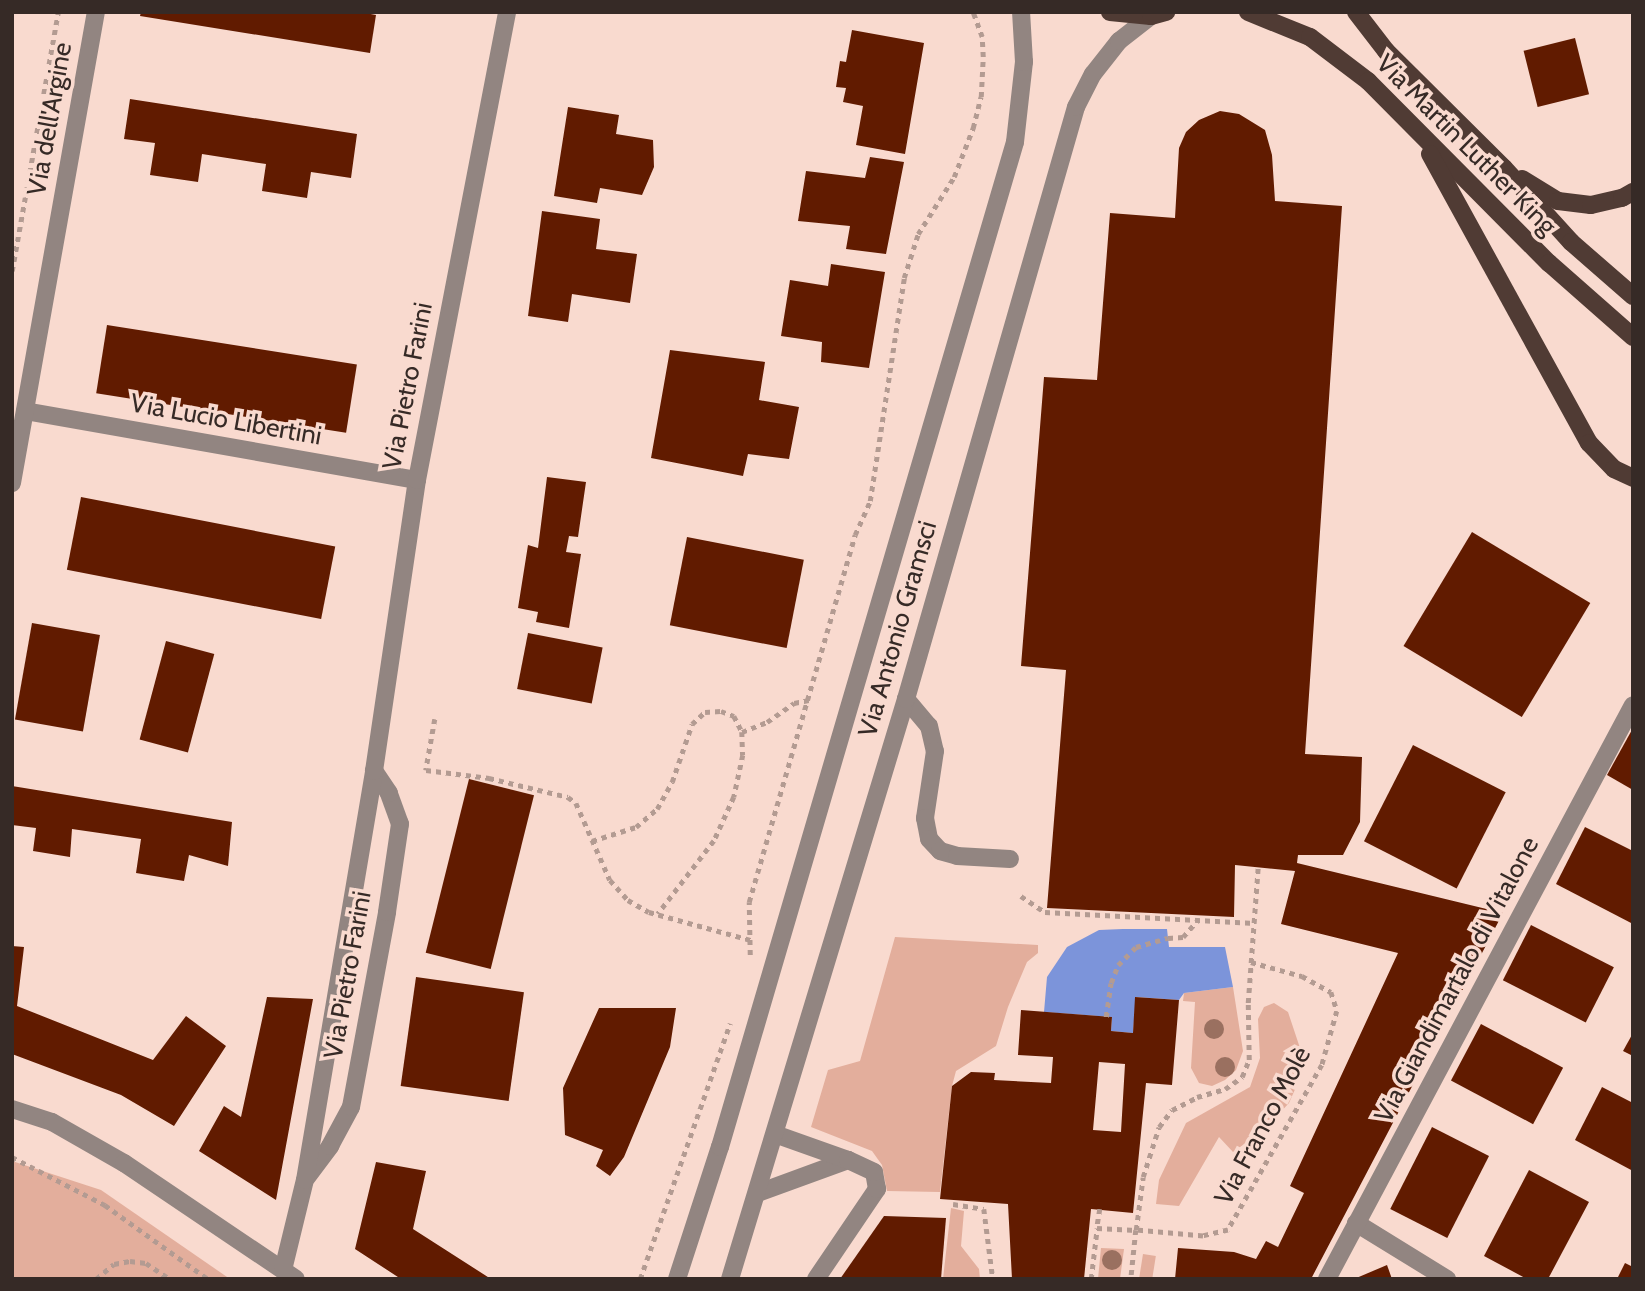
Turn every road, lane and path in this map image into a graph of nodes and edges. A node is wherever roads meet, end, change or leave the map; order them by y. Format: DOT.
graph roads {
  1 [pos="58,12"];
  2 [pos="96,12"];
  3 [pos="507,12"];
  4 [pos="973,12"];
  5 [pos="1021,12"];
  6 [pos="1110,12"];
  7 [pos="1248,12"];
  8 [pos="1356,12"];
  9 [pos="1159,14"];
  10 [pos="1420,135"];
  11 [pos="1504,168"];
  12 [pos="1633,192"];
  13 [pos="12,271"];
  14 [pos="1633,296"];
  15 [pos="1633,337"];
  16 [pos="25,411"];
  17 [pos="1633,478"];
  18 [pos="417,480"];
  19 [pos="12,483"];
  20 [pos="906,699"];
  21 [pos="809,700"];
  22 [pos="1633,705"];
  23 [pos="435,719"];
  24 [pos="742,732"];
  25 [pos="374,771"];
  26 [pos="592,841"];
  27 [pos="1010,859"];
  28 [pos="1258,868"];
  29 [pos="1021,896"];
  30 [pos="658,915"];
  31 [pos="1198,920"];
  32 [pos="1255,923"];
  33 [pos="751,940"];
  34 [pos="1251,962"];
  35 [pos="750,964"];
  36 [pos="734,1010"];
  37 [pos="1106,1017"];
  38 [pos="12,1109"];
  39 [pos="775,1134"];
  40 [pos="12,1157"];
  41 [pos="848,1160"];
  42 [pos="305,1180"];
  43 [pos="758,1194"];
  44 [pos="953,1204"];
  45 [pos="1100,1209"];
  46 [pos="1356,1223"];
  47 [pos="1097,1228"];
  48 [pos="1136,1230"];
  49 [pos="290,1274"];
  50 [pos="96,1279"];
  51 [pos="170,1279"];
  52 [pos="208,1279"];
  53 [pos="640,1279"];
  54 [pos="677,1279"];
  55 [pos="730,1279"];
  56 [pos="816,1279"];
  57 [pos="993,1279"];
  58 [pos="1091,1279"];
  59 [pos="1131,1279"];
  60 [pos="1327,1279"];
  61 [pos="1447,1279"];
  1 -- 13 [label="path"];
  2 -- 16 [label="street, Via dell'Argine"];
  3 -- 18 [label="street, Via Pietro Farini"];
  4 -- 21 [label="path"];
  5 -- 54 [label="street, Via Antonio Gramsci"];
  6 -- 9 [label="main road"];
  7 -- 10 [label="main road, Via Martin Luther King"];
  8 -- 11 [label="main road, Via Martin Luther King"];
  9 -- 20 [label="street, Via Antonio Gramsci"];
  10 -- 15 [label="main road, Via Martin Luther King"];
  10 -- 17 [label="main road"];
  11 -- 12 [label="main road"];
  11 -- 14 [label="main road, Via Martin Luther King"];
  16 -- 18 [label="street, Via Lucio Libertini"];
  16 -- 19 [label="street, Via dell'Argine"];
  18 -- 25 [label="street, Via Pietro Farini"];
  20 -- 27 [label="street"];
  20 -- 39 [label="street, Via Antonio Gramsci"];
  21 -- 24 [label="path"];
  21 -- 33 [label="path"];
  22 -- 46 [label="street, Via Giandimartalo di Vitalone"];
  23 -- 26 [label="path"];
  24 -- 26 [label="path"];
  24 -- 30 [label="path"];
  25 -- 42 [label="street, Via Pietro Farini"];
  25 -- 42 [label="street, Via Pietro Farini"];
  26 -- 30 [label="path"];
  28 -- 32 [label="path"];
  29 -- 31 [label="path"];
  30 -- 33 [label="path"];
  31 -- 32 [label="path"];
  31 -- 37 [label="path"];
  32 -- 34 [label="path"];
  33 -- 35 [label="path"];
  34 -- 48 [label="path"];
  34 -- 48 [label="path, Via Franco Molè"];
  36 -- 53 [label="path"];
  38 -- 49 [label="street"];
  39 -- 41 [label="street"];
  39 -- 43 [label="street, Via Antonio Gramsci"];
  40 -- 52 [label="path"];
  41 -- 43 [label="street"];
  41 -- 56 [label="street"];
  42 -- 49 [label="street, Via Pietro Farini"];
  43 -- 55 [label="street, Via Antonio Gramsci"];
  44 -- 57 [label="path"];
  45 -- 47 [label="path"];
  46 -- 60 [label="street, Via Giandimartalo di Vitalone"];
  46 -- 61 [label="street"];
  47 -- 48 [label="path, Via Franco Molè"];
  47 -- 58 [label="path"];
  48 -- 59 [label="path"];
  50 -- 51 [label="path"];
}
